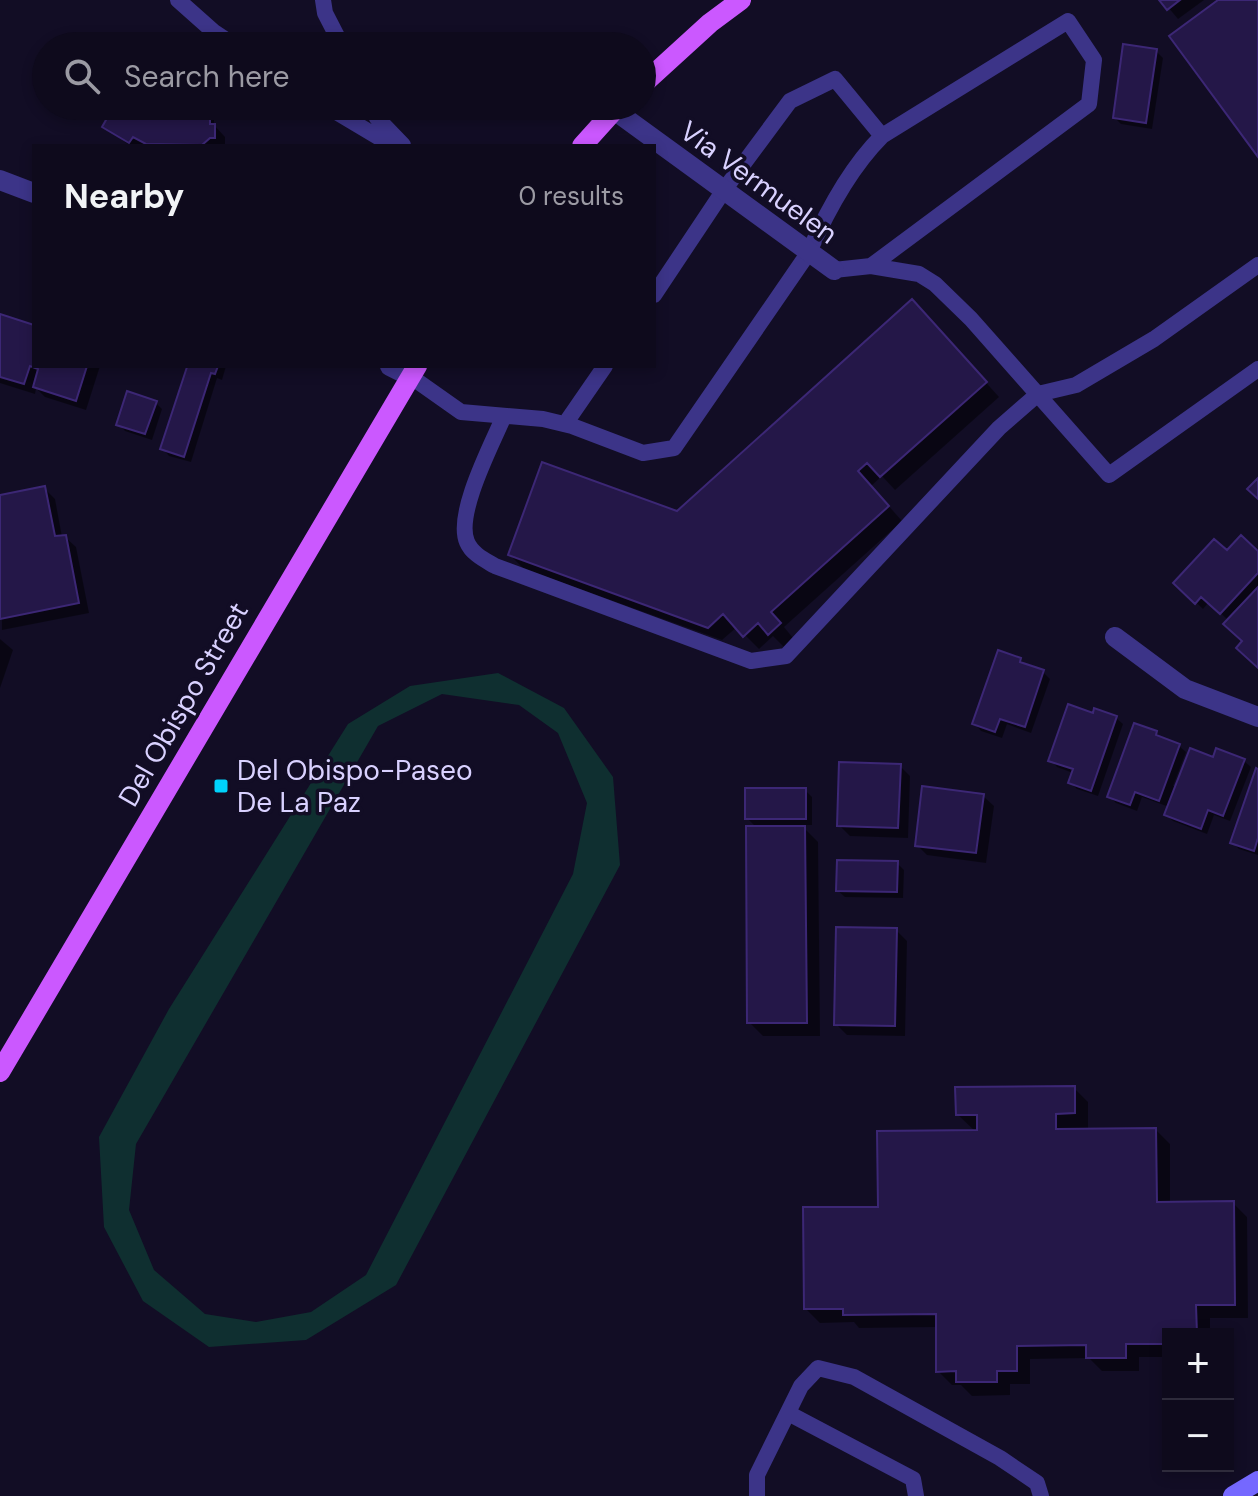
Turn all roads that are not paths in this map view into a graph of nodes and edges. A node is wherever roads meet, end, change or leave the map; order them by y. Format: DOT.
graph roads {
  1 [pos="178,0"];
  2 [pos="323,0"];
  3 [pos="741,0"];
  4 [pos="214,32"];
  5 [pos="335,32"];
  6 [pos="656,72"];
  7 [pos="349,120"];
  8 [pos="379,120"];
  9 [pos="605,120"];
  10 [pos="632,120"];
  11 [pos="882,136"];
  12 [pos="390,144"];
  13 [pos="402,144"];
  14 [pos="584,144"];
  15 [pos="0,180"];
  16 [pos="724,190"];
  17 [pos="32,192"];
  18 [pos="809,252"];
  19 [pos="1258,265"];
  20 [pos="871,266"];
  21 [pos="834,270"];
  22 [pos="656,292"];
  23 [pos="604,368"];
  24 [pos="1258,369"];
  25 [pos="414,371"];
  26 [pos="1038,394"];
  27 [pos="504,416"];
  28 [pos="565,424"];
  29 [pos="1115,637"];
  30 [pos="1258,717"];
  31 [pos="0,1072"];
  32 [pos="788,1413"];
  33 [pos="1258,1481"];
  34 [pos="757,1496"];
  35 [pos="916,1496"];
  36 [pos="1041,1496"];
  37 [pos="1233,1496"];
  1 -- 4 [label="lane"];
  2 -- 5 [label="lane"];
  3 -- 6 [label="main road"];
  7 -- 12 [label="lane"];
  8 -- 13 [label="lane"];
  9 -- 14 [label="main road"];
  10 -- 16 [label="street, Via Vermuelen"];
  11 -- 16 [label="lane"];
  11 -- 18 [label="lane"];
  11 -- 20 [label="lane"];
  15 -- 17 [label="street"];
  16 -- 18 [label="street, Via Vermuelen"];
  16 -- 22 [label="lane"];
  18 -- 21 [label="street, Via Vermuelen"];
  18 -- 28 [label="lane"];
  19 -- 26 [label="lane"];
  20 -- 21 [label="lane"];
  20 -- 26 [label="lane"];
  23 -- 28 [label="lane"];
  24 -- 26 [label="lane"];
  25 -- 27 [label="lane"];
  25 -- 31 [label="main road, Del Obispo Street"];
  26 -- 27 [label="lane"];
  27 -- 28 [label="lane"];
  29 -- 30 [label="street"];
  32 -- 34 [label="lane"];
  32 -- 35 [label="lane"];
  32 -- 36 [label="lane"];
  33 -- 37 [label="street"];
}
